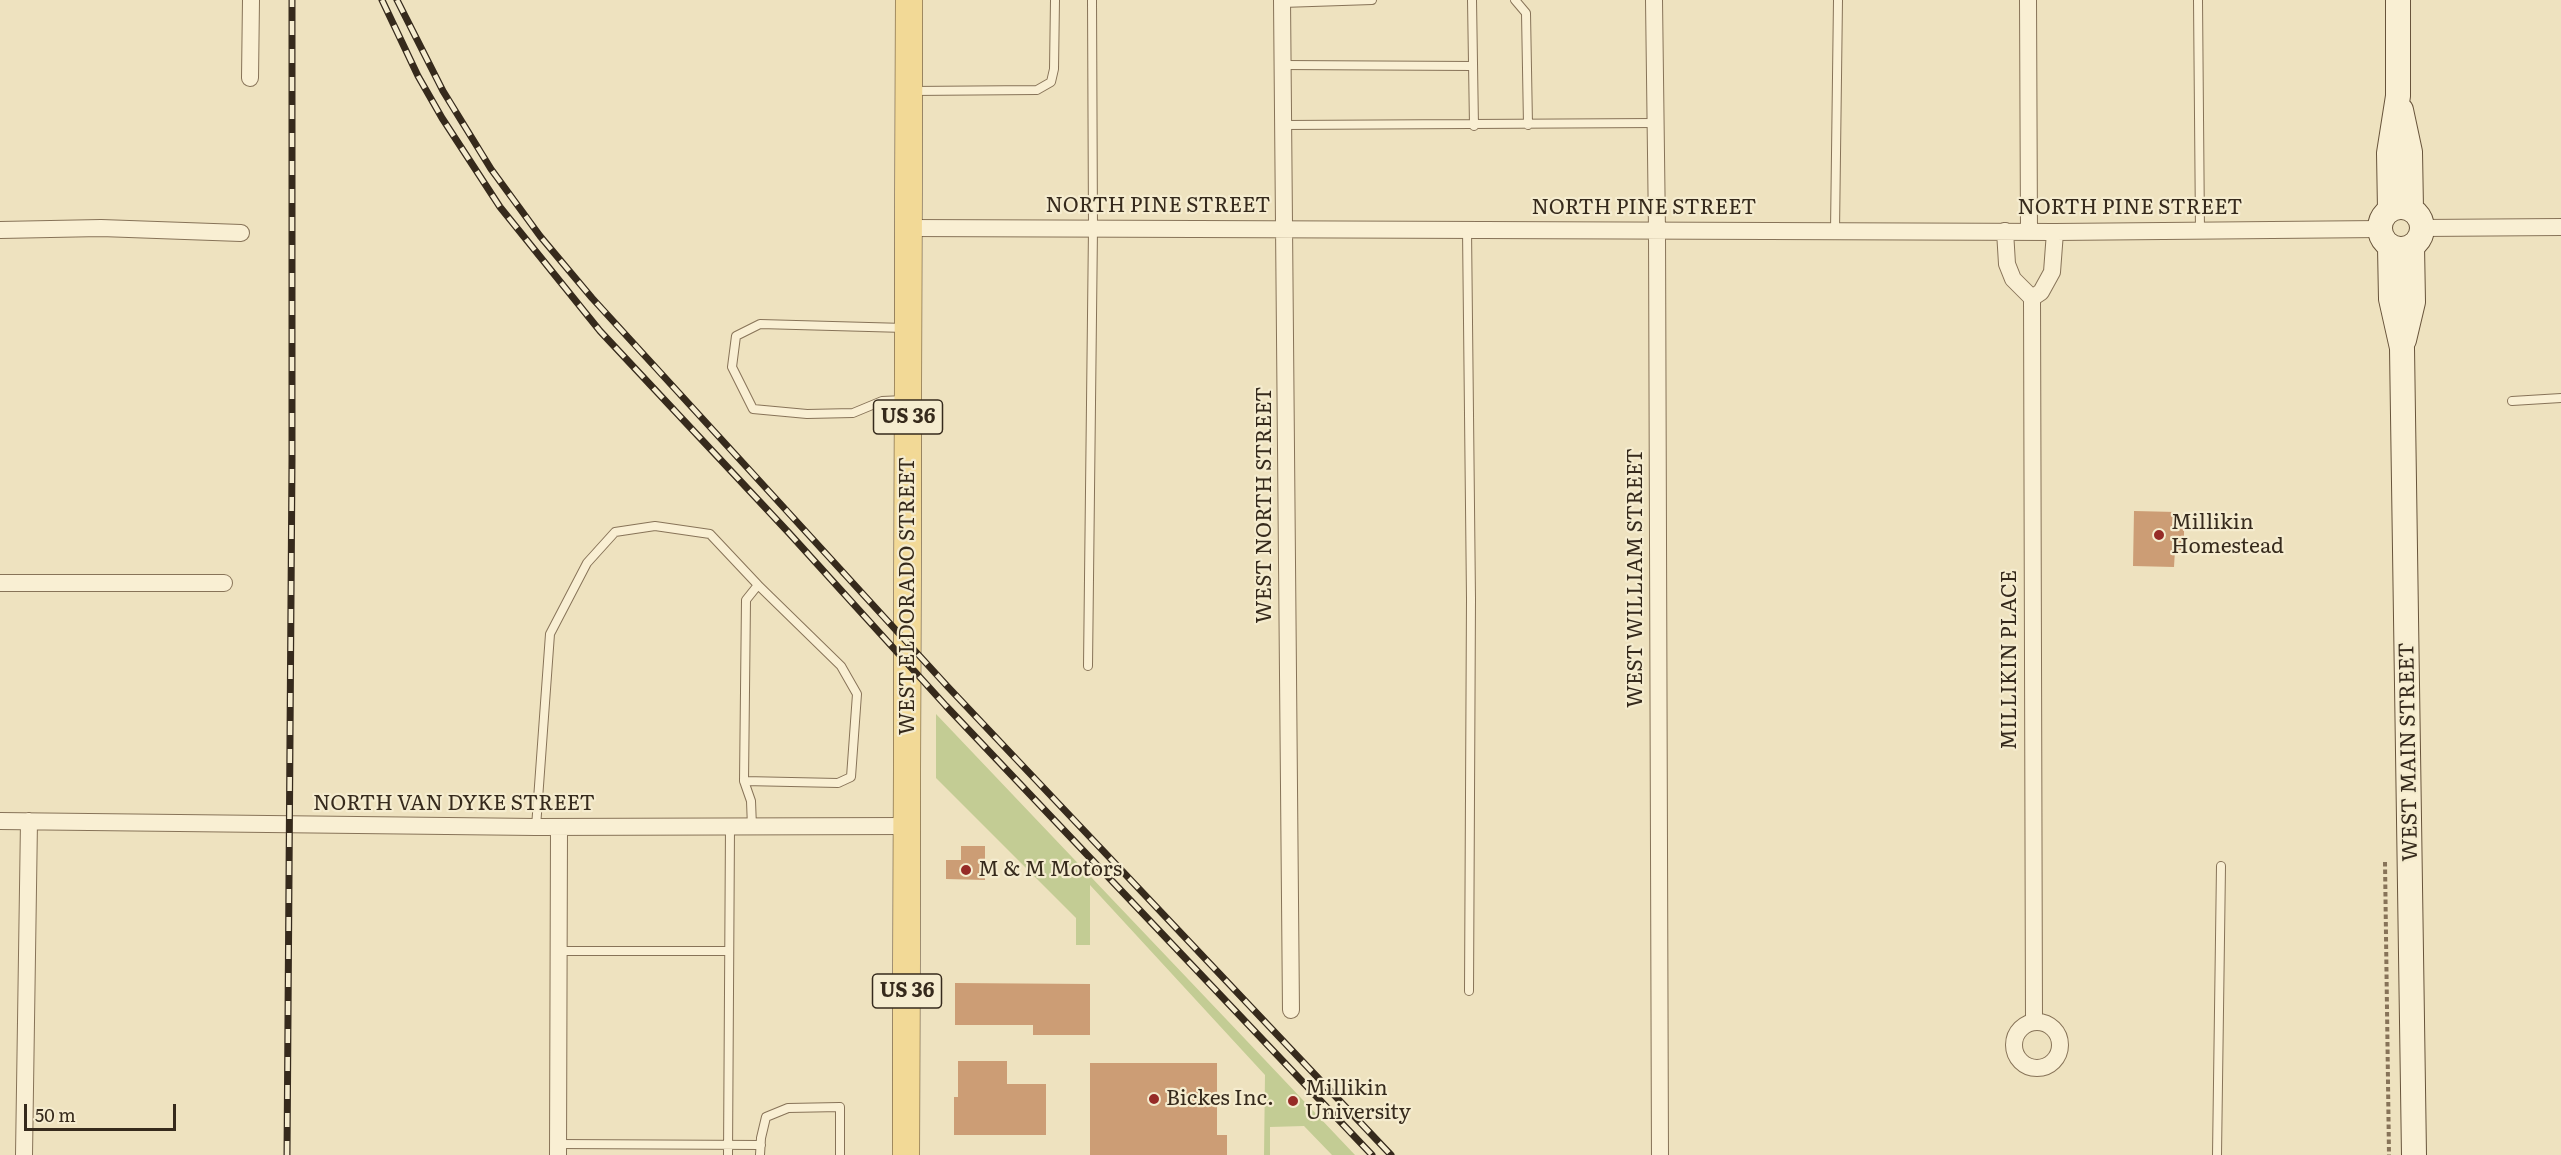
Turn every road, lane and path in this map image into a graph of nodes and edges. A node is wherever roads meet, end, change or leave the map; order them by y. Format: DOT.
graph roads {
  1 [pos="251,0"];
  2 [pos="909,0"];
  3 [pos="1055,0"];
  4 [pos="1092,0"];
  5 [pos="1352,0"];
  6 [pos="1372,0"];
  7 [pos="1472,0"];
  8 [pos="1515,0"];
  9 [pos="1654,0"];
  10 [pos="1838,0"];
  11 [pos="2028,0"];
  12 [pos="2198,0"];
  13 [pos="2398,0"];
  14 [pos="1282,1"];
  15 [pos="1283,65"];
  16 [pos="1473,66"];
  17 [pos="250,78"];
  18 [pos="909,91"];
  19 [pos="1656,123"];
  20 [pos="1528,125"];
  21 [pos="1284,126"];
  22 [pos="1474,126"];
  23 [pos="2561,227"];
  24 [pos="909,228"];
  25 [pos="1093,228"];
  26 [pos="1285,228"];
  27 [pos="2401,228"];
  28 [pos="0,230"];
  29 [pos="1467,230"];
  30 [pos="1657,231"];
  31 [pos="1835,231"];
  32 [pos="2005,231"];
  33 [pos="2029,231"];
  34 [pos="2200,231"];
  35 [pos="2055,232"];
  36 [pos="241,233"];
  37 [pos="2032,298"];
  38 [pos="909,328"];
  39 [pos="2561,398"];
  40 [pos="908,400"];
  41 [pos="2512,401"];
  42 [pos="0,583"];
  43 [pos="224,583"];
  44 [pos="758,585"];
  45 [pos="1088,666"];
  46 [pos="744,781"];
  47 [pos="0,820"];
  48 [pos="28,821"];
  49 [pos="907,826"];
  50 [pos="536,827"];
  51 [pos="730,827"];
  52 [pos="752,827"];
  53 [pos="559,828"];
  54 [pos="2221,866"];
  55 [pos="558,951"];
  56 [pos="729,951"];
  57 [pos="1469,991"];
  58 [pos="1291,1010"];
  59 [pos="2034,1021"];
  60 [pos="727,1145"];
  61 [pos="760,1145"];
  62 [pos="558,1150"];
  63 [pos="24,1155"];
  64 [pos="728,1155"];
  65 [pos="760,1155"];
  66 [pos="840,1155"];
  67 [pos="906,1155"];
  68 [pos="1660,1155"];
  69 [pos="2217,1155"];
  70 [pos="2414,1155"];
  1 -- 17 [label="street"];
  2 -- 18 [label="main road, WEST ELDORADO STREET / US 36"];
  3 -- 18 [label="lane"];
  4 -- 25 [label="lane"];
  5 -- 6 [label="lane"];
  5 -- 14 [label="lane"];
  7 -- 16 [label="lane"];
  8 -- 20 [label="lane"];
  9 -- 19 [label="street, WEST WILLIAM STREET"];
  10 -- 31 [label="lane"];
  11 -- 33 [label="street"];
  12 -- 34 [label="lane"];
  13 -- 27 [label="street, WEST MAIN STREET"];
  14 -- 15 [label="street, WEST NORTH STREET"];
  15 -- 16 [label="lane"];
  15 -- 21 [label="street, WEST NORTH STREET"];
  16 -- 22 [label="lane"];
  18 -- 24 [label="main road, WEST ELDORADO STREET / US 36"];
  19 -- 20 [label="lane"];
  19 -- 30 [label="street, WEST WILLIAM STREET"];
  20 -- 22 [label="lane"];
  21 -- 22 [label="lane"];
  21 -- 26 [label="street, WEST NORTH STREET"];
  23 -- 27 [label="street, NORTH PINE STREET"];
  24 -- 25 [label="street, NORTH PINE STREET"];
  24 -- 38 [label="main road, WEST ELDORADO STREET / US 36"];
  25 -- 26 [label="street, NORTH PINE STREET"];
  25 -- 45 [label="lane"];
  26 -- 29 [label="street, NORTH PINE STREET"];
  26 -- 58 [label="street, WEST NORTH STREET"];
  27 -- 34 [label="street, NORTH PINE STREET"];
  27 -- 70 [label="street, WEST MAIN STREET"];
  28 -- 36 [label="street"];
  29 -- 30 [label="street, NORTH PINE STREET"];
  29 -- 57 [label="lane"];
  30 -- 31 [label="street, NORTH PINE STREET"];
  30 -- 68 [label="street, WEST WILLIAM STREET"];
  31 -- 32 [label="street, NORTH PINE STREET"];
  32 -- 33 [label="street, NORTH PINE STREET"];
  32 -- 37 [label="street"];
  33 -- 35 [label="street, NORTH PINE STREET"];
  34 -- 35 [label="street, NORTH PINE STREET"];
  35 -- 37 [label="street"];
  37 -- 59 [label="street, MILLIKIN PLACE"];
  38 -- 40 [label="main road, WEST ELDORADO STREET / US 36"];
  38 -- 40 [label="lane"];
  39 -- 41 [label="lane"];
  40 -- 49 [label="main road, WEST ELDORADO STREET / US 36"];
  42 -- 43 [label="street"];
  44 -- 46 [label="lane"];
  44 -- 46 [label="lane"];
  44 -- 50 [label="lane"];
  46 -- 52 [label="lane"];
  47 -- 48 [label="street, NORTH VAN DYKE STREET"];
  48 -- 50 [label="street, NORTH VAN DYKE STREET"];
  48 -- 63 [label="street"];
  49 -- 52 [label="street, NORTH VAN DYKE STREET"];
  49 -- 67 [label="main road, WEST ELDORADO STREET / US 36"];
  50 -- 53 [label="street, NORTH VAN DYKE STREET"];
  51 -- 52 [label="street, NORTH VAN DYKE STREET"];
  51 -- 53 [label="street, NORTH VAN DYKE STREET"];
  51 -- 56 [label="lane"];
  53 -- 55 [label="street"];
  54 -- 69 [label="lane"];
  55 -- 56 [label="lane"];
  55 -- 62 [label="street"];
  56 -- 60 [label="lane"];
  60 -- 61 [label="lane"];
  60 -- 62 [label="lane"];
  60 -- 64 [label="lane"];
  61 -- 65 [label="lane"];
  61 -- 66 [label="lane"];
}
